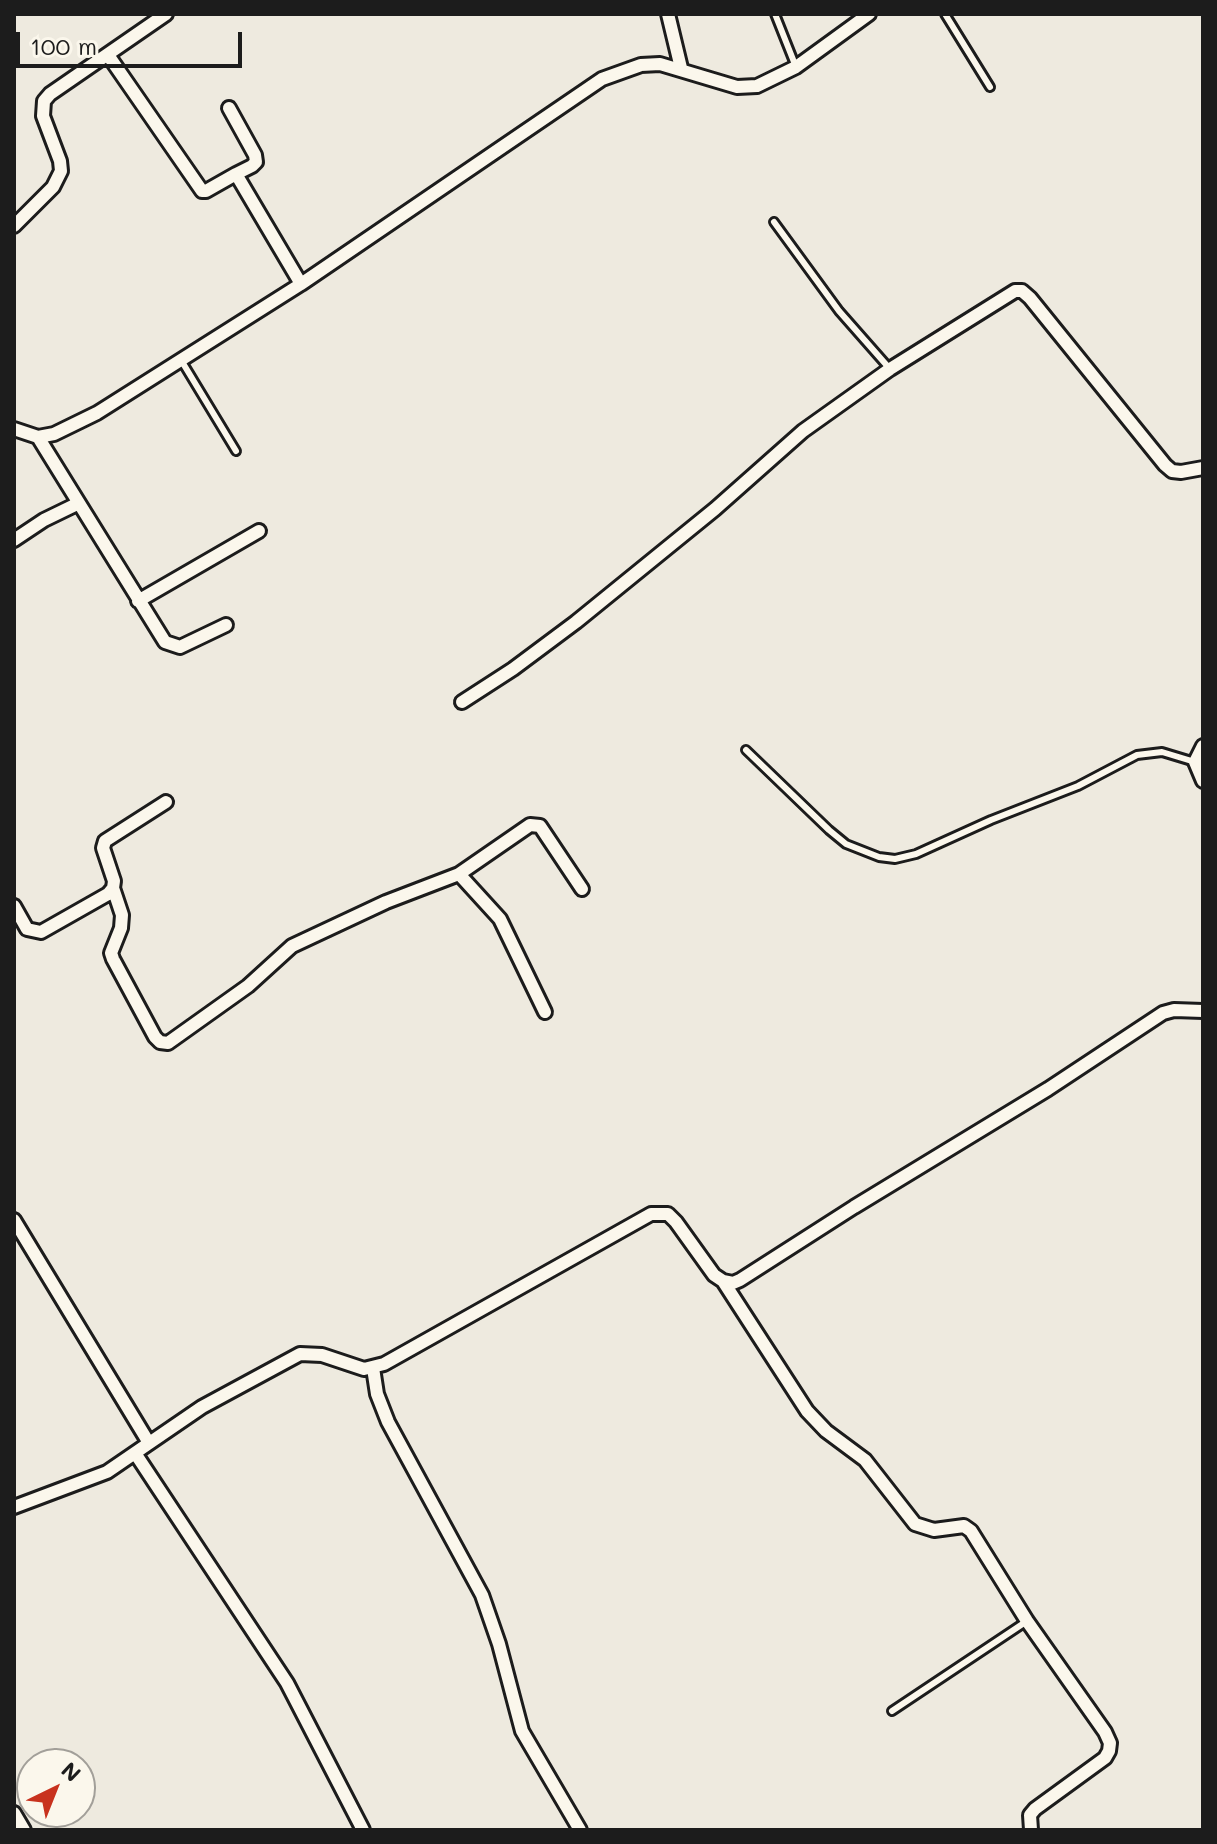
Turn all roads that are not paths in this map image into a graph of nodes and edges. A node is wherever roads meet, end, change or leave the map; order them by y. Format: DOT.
graph roads {
  1 [pos="166,14"];
  2 [pos="668,14"];
  3 [pos="775,14"];
  4 [pos="869,14"];
  5 [pos="945,14"];
  6 [pos="108,55"];
  7 [pos="796,67"];
  8 [pos="681,68"];
  9 [pos="990,87"];
  10 [pos="229,108"];
  11 [pos="236,174"];
  12 [pos="774,222"];
  13 [pos="14,226"];
  14 [pos="301,284"];
  15 [pos="181,360"];
  16 [pos="890,369"];
  17 [pos="14,429"];
  18 [pos="38,437"];
  19 [pos="236,451"];
  20 [pos="1203,468"];
  21 [pos="79,503"];
  22 [pos="259,531"];
  23 [pos="14,540"];
  24 [pos="138,601"];
  25 [pos="226,625"];
  26 [pos="462,702"];
  27 [pos="1203,746"];
  28 [pos="746,750"];
  29 [pos="1195,762"];
  30 [pos="1203,781"];
  31 [pos="166,802"];
  32 [pos="459,874"];
  33 [pos="113,888"];
  34 [pos="582,889"];
  35 [pos="14,906"];
  36 [pos="1203,1011"];
  37 [pos="545,1012"];
  38 [pos="14,1220"];
  39 [pos="723,1281"];
  40 [pos="373,1368"];
  41 [pos="149,1443"];
  42 [pos="135,1453"];
  43 [pos="14,1507"];
  44 [pos="1027,1621"];
  45 [pos="892,1711"];
  46 [pos="14,1813"];
  47 [pos="24,1830"];
  48 [pos="363,1830"];
  49 [pos="580,1830"];
  50 [pos="1031,1830"];
  1 -- 6 [label="street"];
  2 -- 8 [label="street"];
  3 -- 7 [label="lane"];
  4 -- 7 [label="street"];
  5 -- 9 [label="lane"];
  6 -- 11 [label="street"];
  6 -- 13 [label="street"];
  7 -- 8 [label="street"];
  8 -- 14 [label="street"];
  10 -- 11 [label="street"];
  11 -- 14 [label="street"];
  12 -- 16 [label="lane"];
  14 -- 15 [label="street"];
  15 -- 18 [label="street"];
  15 -- 19 [label="lane"];
  16 -- 20 [label="street"];
  16 -- 26 [label="street"];
  17 -- 18 [label="street"];
  18 -- 21 [label="street"];
  21 -- 23 [label="street"];
  21 -- 24 [label="street"];
  22 -- 24 [label="street"];
  24 -- 25 [label="street"];
  27 -- 29 [label="street"];
  28 -- 29 [label="lane"];
  29 -- 30 [label="street"];
  31 -- 33 [label="street"];
  32 -- 33 [label="street"];
  32 -- 34 [label="street"];
  32 -- 37 [label="street"];
  33 -- 35 [label="street"];
  36 -- 39 [label="street"];
  38 -- 41 [label="street"];
  39 -- 40 [label="street"];
  39 -- 44 [label="street"];
  40 -- 41 [label="street"];
  40 -- 49 [label="street"];
  41 -- 42 [label="street"];
  42 -- 43 [label="street"];
  42 -- 48 [label="street"];
  44 -- 45 [label="lane"];
  44 -- 50 [label="street"];
  46 -- 47 [label="street"];
}
